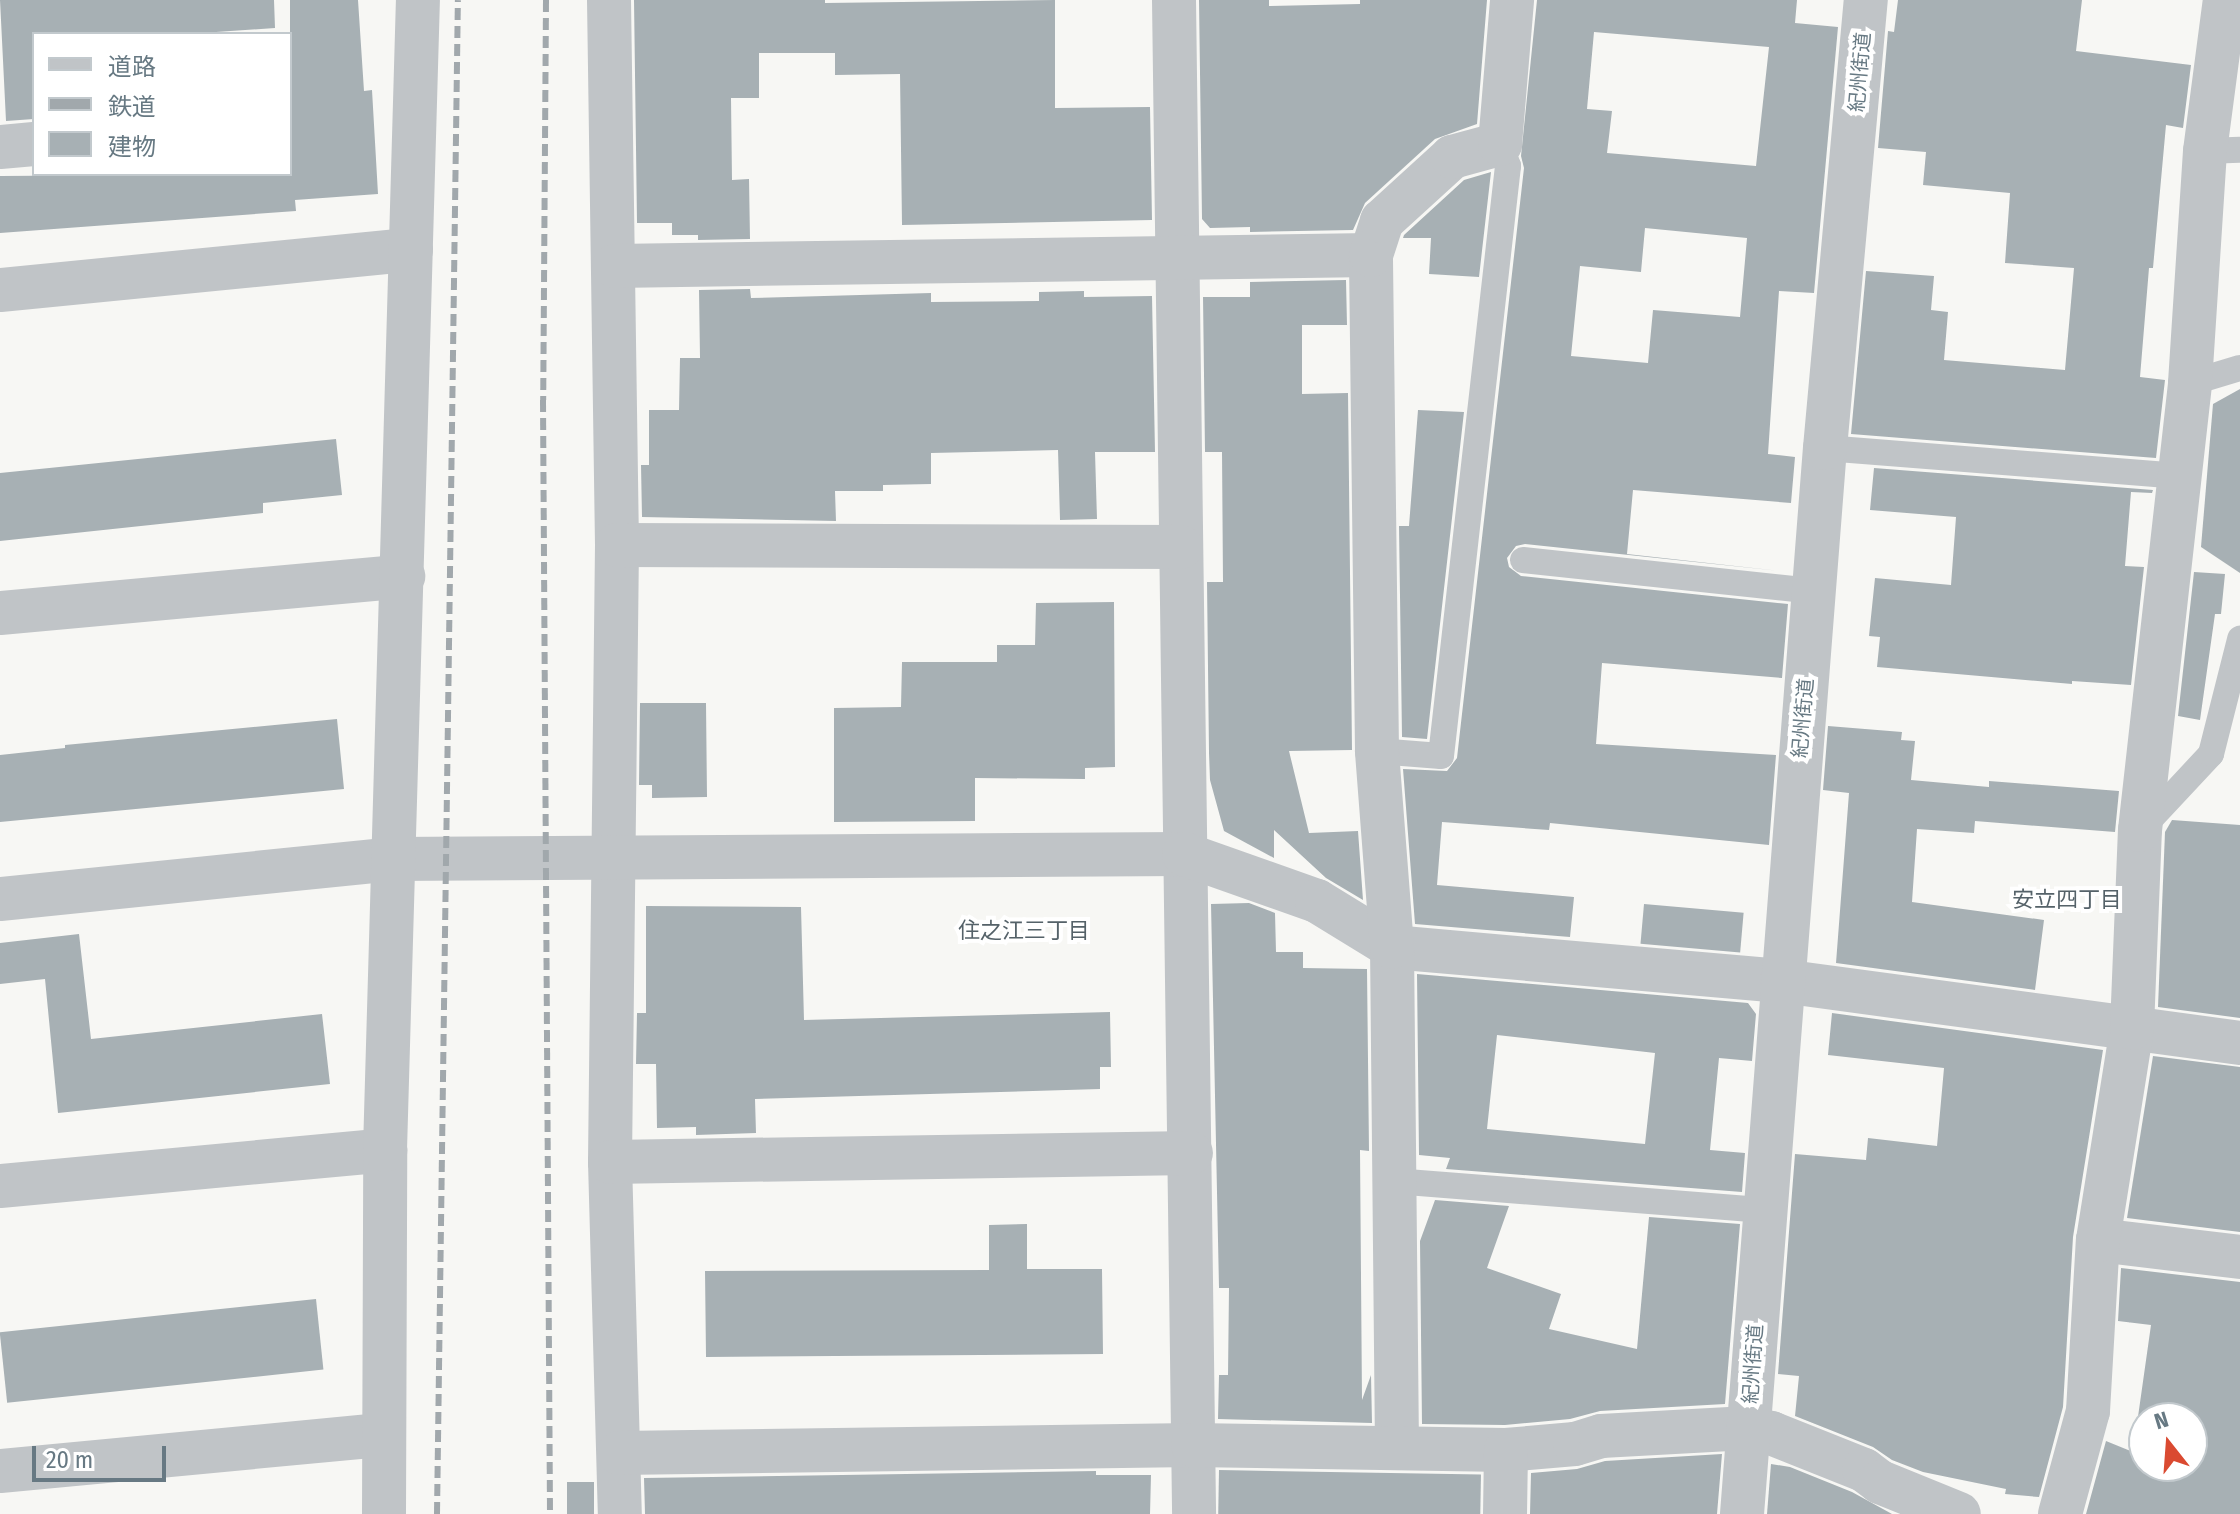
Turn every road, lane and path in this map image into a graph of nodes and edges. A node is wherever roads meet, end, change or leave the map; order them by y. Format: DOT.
graph roads {
  1 [pos="418,0"];
  2 [pos="609,0"];
  3 [pos="1174,0"];
  4 [pos="1512,0"];
  5 [pos="1866,0"];
  6 [pos="2225,0"];
  7 [pos="32,144"];
  8 [pos="1500,144"];
  9 [pos="0,147"];
  10 [pos="2223,150"];
  11 [pos="411,250"];
  12 [pos="1371,255"];
  13 [pos="1176,260"];
  14 [pos="614,266"];
  15 [pos="0,290"];
  16 [pos="2240,368"];
  17 [pos="2190,383"];
  18 [pos="1825,448"];
  19 [pos="2180,476"];
  20 [pos="617,545"];
  21 [pos="1181,547"];
  22 [pos="1523,560"];
  23 [pos="403,576"];
  24 [pos="1814,591"];
  25 [pos="0,613"];
  26 [pos="2240,639"];
  27 [pos="1377,751"];
  28 [pos="2140,830"];
  29 [pos="1184,854"];
  30 [pos="616,857"];
  31 [pos="393,859"];
  32 [pos="0,899"];
  33 [pos="1392,947"];
  34 [pos="1782,981"];
  35 [pos="2132,1028"];
  36 [pos="2240,1043"];
  37 [pos="385,1150"];
  38 [pos="1191,1153"];
  39 [pos="610,1162"];
  40 [pos="1394,1181"];
  41 [pos="0,1186"];
  42 [pos="1764,1210"];
  43 [pos="2098,1240"];
  44 [pos="2240,1257"];
  45 [pos="383,1435"];
  46 [pos="1193,1445"];
  47 [pos="1397,1448"];
  48 [pos="1506,1450"];
  49 [pos="619,1453"];
  50 [pos="1746,1463"];
  51 [pos="0,1471"];
  52 [pos="384,1514"];
  53 [pos="620,1514"];
  54 [pos="1194,1514"];
  55 [pos="1505,1514"];
  56 [pos="1959,1514"];
  57 [pos="2060,1514"];
  1 -- 11 [label="street"];
  2 -- 14 [label="street"];
  3 -- 13 [label="street"];
  4 -- 8 [label="street"];
  5 -- 18 [label="street, 紀州街道"];
  6 -- 10 [label="street"];
  7 -- 9 [label="street"];
  8 -- 12 [label="street"];
  8 -- 27 [label="lane"];
  10 -- 17 [label="street"];
  11 -- 15 [label="street"];
  11 -- 23 [label="street"];
  12 -- 13 [label="street"];
  12 -- 27 [label="street"];
  13 -- 14 [label="street"];
  13 -- 21 [label="street"];
  14 -- 20 [label="street"];
  16 -- 17 [label="lane"];
  17 -- 19 [label="street"];
  18 -- 19 [label="lane"];
  18 -- 24 [label="street, 紀州街道"];
  19 -- 28 [label="street"];
  20 -- 21 [label="street"];
  20 -- 30 [label="street"];
  21 -- 29 [label="street"];
  22 -- 24 [label="lane"];
  23 -- 25 [label="street"];
  23 -- 31 [label="street"];
  24 -- 34 [label="street, 紀州街道"];
  26 -- 28 [label="lane"];
  27 -- 33 [label="street"];
  28 -- 35 [label="street"];
  29 -- 30 [label="street"];
  29 -- 33 [label="street"];
  29 -- 38 [label="street"];
  30 -- 31 [label="street"];
  30 -- 39 [label="street"];
  31 -- 32 [label="street"];
  31 -- 37 [label="street"];
  33 -- 34 [label="street"];
  33 -- 40 [label="street"];
  34 -- 35 [label="street"];
  34 -- 42 [label="street, 紀州街道"];
  35 -- 36 [label="street"];
  35 -- 43 [label="street"];
  37 -- 41 [label="street"];
  37 -- 45 [label="street"];
  38 -- 39 [label="street"];
  38 -- 46 [label="street"];
  39 -- 49 [label="street"];
  40 -- 42 [label="lane"];
  40 -- 47 [label="street"];
  42 -- 50 [label="street, 紀州街道"];
  43 -- 44 [label="street"];
  43 -- 57 [label="street"];
  45 -- 51 [label="street"];
  45 -- 52 [label="street"];
  46 -- 47 [label="street"];
  46 -- 49 [label="street"];
  46 -- 54 [label="street"];
  47 -- 48 [label="street"];
  48 -- 50 [label="street"];
  48 -- 55 [label="street"];
  49 -- 53 [label="street"];
  50 -- 56 [label="street"];
}
